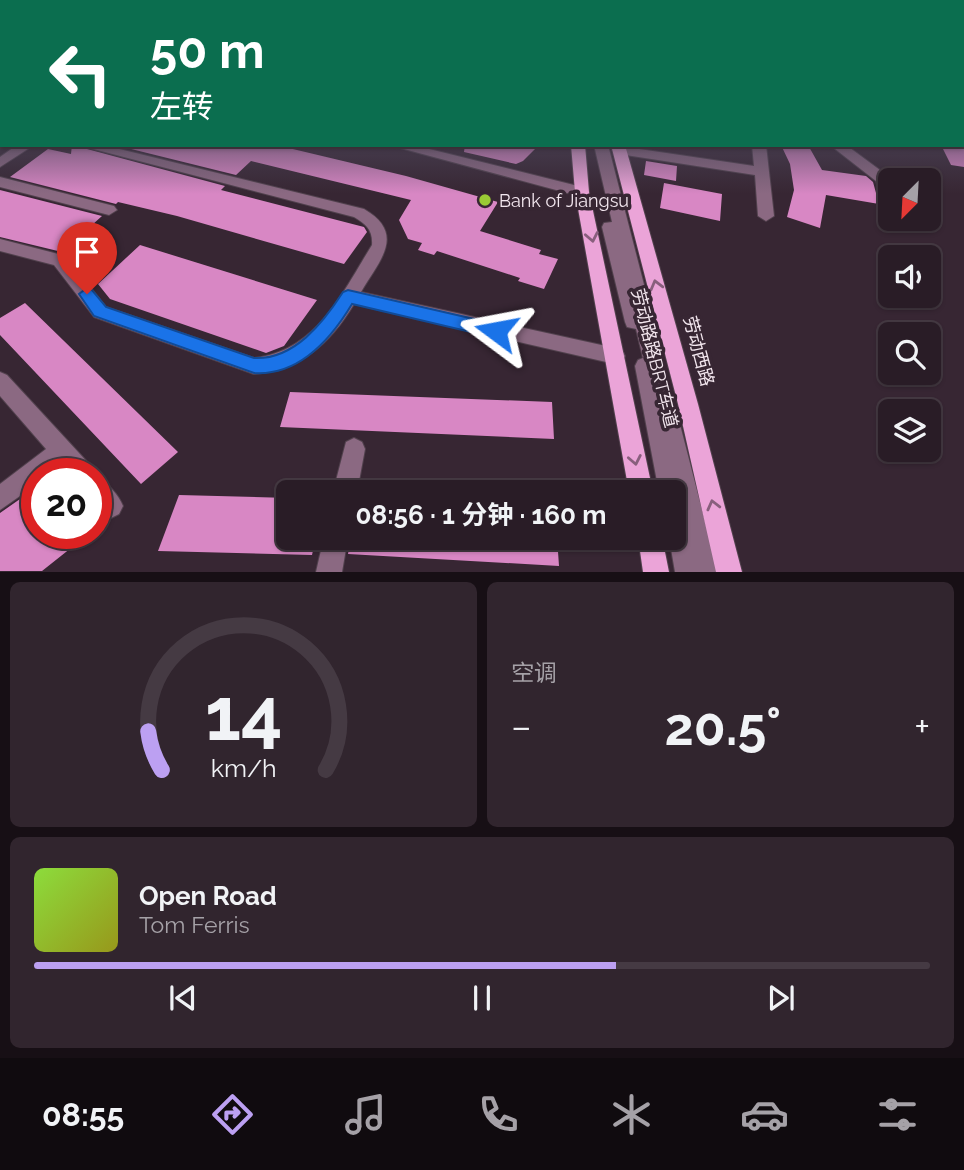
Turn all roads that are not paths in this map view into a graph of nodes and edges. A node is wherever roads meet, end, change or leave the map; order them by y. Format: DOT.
graph roads {
  1 [pos="24,147"];
  2 [pos="93,147"];
  3 [pos="404,147"];
  4 [pos="578,147"];
  5 [pos="591,147"];
  6 [pos="613,147"];
  7 [pos="759,147"];
  8 [pos="840,147"];
  9 [pos="0,163"];
  10 [pos="762,172"];
  11 [pos="878,175"];
  12 [pos="0,182"];
  13 [pos="582,192"];
  14 [pos="109,210"];
  15 [pos="766,216"];
  16 [pos="0,244"];
  17 [pos="348,296"];
  18 [pos="615,356"];
  19 [pos="0,381"];
  20 [pos="354,449"];
  21 [pos="62,451"];
  22 [pos="68,458"];
  23 [pos="348,480"];
  24 [pos="639,480"];
  25 [pos="668,480"];
  26 [pos="0,498"];
  27 [pos="333,550"];
  28 [pos="652,550"];
  29 [pos="684,550"];
  30 [pos="329,572"];
  31 [pos="656,572"];
  32 [pos="688,572"];
  33 [pos="705,572"];
  34 [pos="729,572"];
  1 -- 9 [label="lane"];
  2 -- 17 [label="lane"];
  3 -- 13 [label="lane"];
  4 -- 13 [label="main road"];
  5 -- 25 [label="lane"];
  6 -- 10 [label="lane"];
  6 -- 33 [label="lane, 劳动路路BRT车道"];
  34 -- 6 [label="main road, 劳动西路, one-way"];
  7 -- 10 [label="lane"];
  8 -- 11 [label="lane"];
  10 -- 15 [label="lane"];
  12 -- 14 [label="lane"];
  13 -- 18 [label="main road, one-way"];
  16 -- 17 [label="lane"];
  17 -- 18 [label="lane"];
  18 -- 24 [label="main road, one-way"];
  19 -- 21 [label="lane"];
  20 -- 23 [label="lane"];
  21 -- 22 [label="lane"];
  21 -- 26 [label="lane"];
  27 -- 30 [label="lane"];
  28 -- 31 [label="main road"];
  29 -- 32 [label="lane"];
}
